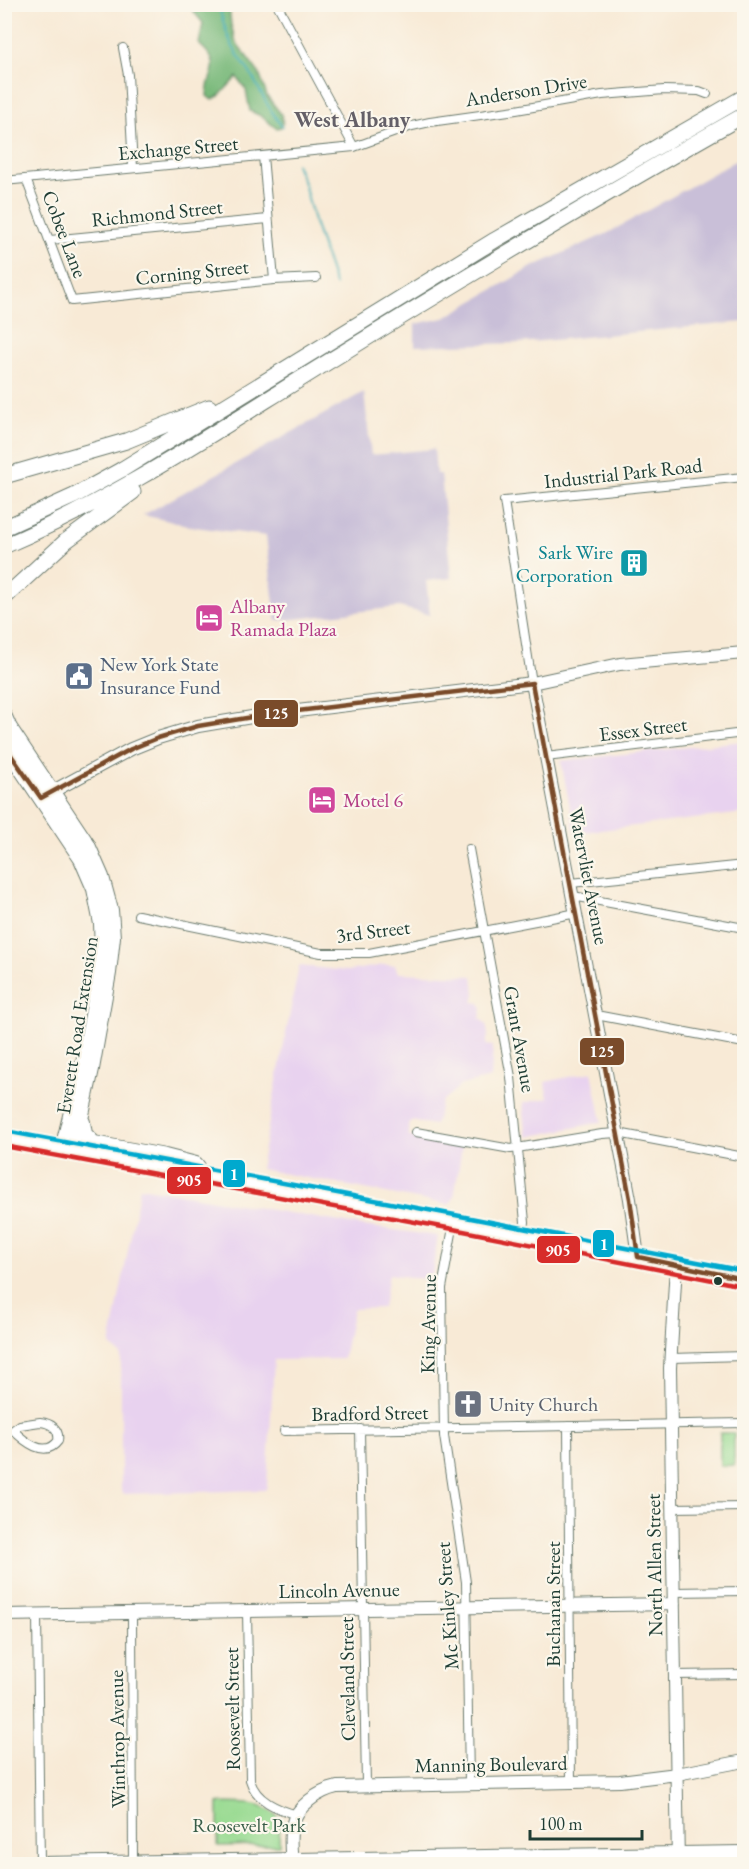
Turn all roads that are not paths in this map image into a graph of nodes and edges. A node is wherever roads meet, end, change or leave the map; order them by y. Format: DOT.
graph roads {
  1 [pos="277,4"];
  2 [pos="123,48"];
  3 [pos="744,89"];
  4 [pos="707,94"];
  5 [pos="744,97"];
  6 [pos="744,115"];
  7 [pos="674,136"];
  8 [pos="354,147"];
  9 [pos="262,156"];
  10 [pos="133,168"];
  11 [pos="26,179"];
  12 [pos="4,181"];
  13 [pos="268,219"];
  14 [pos="50,240"];
  15 [pos="316,278"];
  16 [pos="274,280"];
  17 [pos="72,301"];
  18 [pos="259,385"];
  19 [pos="246,412"];
  20 [pos="4,476"];
  21 [pos="744,477"];
  22 [pos="504,501"];
  23 [pos="4,528"];
  24 [pos="4,546"];
  25 [pos="4,599"];
  26 [pos="744,653"];
  27 [pos="532,683"];
  28 [pos="6,720"];
  29 [pos="744,733"];
  30 [pos="4,744"];
  31 [pos="546,757"];
  32 [pos="47,795"];
  33 [pos="469,849"];
  34 [pos="744,865"];
  35 [pos="571,883"];
  36 [pos="573,896"];
  37 [pos="576,913"];
  38 [pos="138,915"];
  39 [pos="744,928"];
  40 [pos="483,930"];
  41 [pos="596,1015"];
  42 [pos="88,1037"];
  43 [pos="744,1043"];
  44 [pos="84,1108"];
  45 [pos="416,1132"];
  46 [pos="618,1133"];
  47 [pos="6,1139"];
  48 [pos="518,1148"];
  49 [pos="68,1150"];
  50 [pos="744,1157"];
  51 [pos="205,1176"];
  52 [pos="454,1222"];
  53 [pos="523,1237"];
  54 [pos="638,1257"];
  55 [pos="676,1265"];
  56 [pos="744,1279"];
  57 [pos="744,1356"];
  58 [pos="671,1358"];
  59 [pos="744,1423"];
  60 [pos="671,1424"];
  61 [pos="568,1426"];
  62 [pos="9,1428"];
  63 [pos="444,1428"];
  64 [pos="360,1430"];
  65 [pos="284,1431"];
  66 [pos="744,1507"];
  67 [pos="672,1508"];
  68 [pos="744,1591"];
  69 [pos="674,1598"];
  70 [pos="568,1606"];
  71 [pos="467,1608"];
  72 [pos="362,1610"];
  73 [pos="247,1611"];
  74 [pos="132,1613"];
  75 [pos="4,1615"];
  76 [pos="36,1615"];
  77 [pos="744,1674"];
  78 [pos="675,1676"];
  79 [pos="744,1761"];
  80 [pos="677,1774"];
  81 [pos="571,1782"];
  82 [pos="469,1784"];
  83 [pos="366,1785"];
  84 [pos="297,1815"];
  85 [pos="744,1853"];
  86 [pos="678,1860"];
  87 [pos="517,1861"];
  88 [pos="292,1863"];
  89 [pos="39,1864"];
  90 [pos="133,1864"];
  1 -- 8 [label="street"];
  2 -- 10 [label="street"];
  3 -- 7 [label="highway"];
  4 -- 8 [label="street, Anderson Drive"];
  5 -- 7 [label="highway"];
  6 -- 19 [label="highway"];
  7 -- 18 [label="highway"];
  8 -- 9 [label="street, Exchange Street"];
  9 -- 10 [label="street, Exchange Street"];
  9 -- 13 [label="street"];
  10 -- 11 [label="street, Exchange Street"];
  11 -- 12 [label="street, Exchange Street"];
  11 -- 14 [label="street, Cobee Lane"];
  13 -- 14 [label="street, Richmond Street"];
  13 -- 16 [label="street"];
  14 -- 17 [label="street, Cobee Lane"];
  15 -- 16 [label="street, Corning Street"];
  16 -- 17 [label="street, Corning Street"];
  18 -- 20 [label="highway"];
  18 -- 23 [label="highway"];
  19 -- 24 [label="highway"];
  19 -- 25 [label="highway"];
  21 -- 22 [label="street, Industrial Park Road"];
  22 -- 27 [label="street, Watervliet Avenue"];
  26 -- 27 [label="street"];
  27 -- 31 [label="street, Watervliet Avenue"];
  27 -- 32 [label="street"];
  28 -- 32 [label="main road, Everett Road Extension"];
  29 -- 31 [label="street, Essex Street"];
  30 -- 32 [label="main road, Everett Road Extension"];
  31 -- 35 [label="street, Watervliet Avenue"];
  32 -- 42 [label="main road, Everett Road Extension"];
  32 -- 44 [label="main road, Everett Road Extension"];
  33 -- 40 [label="street, Grant Avenue"];
  34 -- 35 [label="street"];
  35 -- 36 [label="street, Watervliet Avenue"];
  36 -- 37 [label="street, Watervliet Avenue"];
  36 -- 39 [label="street"];
  37 -- 40 [label="street, 3rd Street"];
  37 -- 41 [label="street, Watervliet Avenue"];
  38 -- 40 [label="street, 3rd Street"];
  40 -- 48 [label="street, Grant Avenue"];
  41 -- 43 [label="street"];
  41 -- 46 [label="street, Watervliet Avenue"];
  42 -- 47 [label="main road"];
  42 -- 49 [label="main road, Everett Road Extension"];
  44 -- 49 [label="main road, Everett Road Extension"];
  44 -- 51 [label="main road"];
  45 -- 48 [label="street"];
  46 -- 48 [label="street"];
  46 -- 50 [label="street"];
  46 -- 54 [label="street, Watervliet Avenue"];
  47 -- 49 [label="main road"];
  48 -- 53 [label="street, Grant Avenue"];
  49 -- 51 [label="main road"];
  51 -- 52 [label="main road"];
  52 -- 53 [label="main road"];
  52 -- 63 [label="street, King Avenue"];
  53 -- 54 [label="main road"];
  54 -- 55 [label="main road"];
  55 -- 56 [label="main road"];
  55 -- 58 [label="street, North Allen Street"];
  57 -- 58 [label="street"];
  58 -- 60 [label="street, North Allen Street"];
  59 -- 60 [label="street, Bradford Street"];
  60 -- 61 [label="street, Bradford Street"];
  60 -- 67 [label="street, North Allen Street"];
  61 -- 63 [label="street, Bradford Street"];
  61 -- 70 [label="street, Buchanan Street"];
  62 -- 62 [label="street"];
  63 -- 64 [label="street, Bradford Street"];
  63 -- 71 [label="street, Mc Kinley Street"];
  64 -- 65 [label="street, Bradford Street"];
  64 -- 72 [label="street, Cleveland Street"];
  66 -- 67 [label="street"];
  67 -- 69 [label="street, North Allen Street"];
  68 -- 69 [label="street, Lincoln Avenue"];
  69 -- 70 [label="street, Lincoln Avenue"];
  69 -- 78 [label="street, North Allen Street"];
  70 -- 71 [label="street, Lincoln Avenue"];
  70 -- 81 [label="street, Buchanan Street"];
  71 -- 72 [label="street, Lincoln Avenue"];
  71 -- 82 [label="street, Mc Kinley Street"];
  72 -- 73 [label="street, Lincoln Avenue"];
  72 -- 83 [label="street, Cleveland Street"];
  73 -- 74 [label="street, Lincoln Avenue"];
  73 -- 84 [label="street, Roosevelt Street"];
  74 -- 76 [label="street, Lincoln Avenue"];
  74 -- 90 [label="street, Winthrop Avenue"];
  75 -- 76 [label="street, Lincoln Avenue"];
  76 -- 89 [label="street"];
  77 -- 78 [label="street"];
  78 -- 80 [label="street, North Allen Street"];
  79 -- 80 [label="street, Manning Boulevard"];
  80 -- 81 [label="street, Manning Boulevard"];
  80 -- 86 [label="street, North Allen Street"];
  81 -- 82 [label="street, Manning Boulevard"];
  82 -- 83 [label="street, Manning Boulevard"];
  83 -- 84 [label="street, Manning Boulevard"];
  84 -- 88 [label="street"];
  85 -- 86 [label="main road"];
  86 -- 87 [label="main road"];
  87 -- 88 [label="main road"];
  88 -- 90 [label="main road"];
  89 -- 90 [label="main road"];
}
